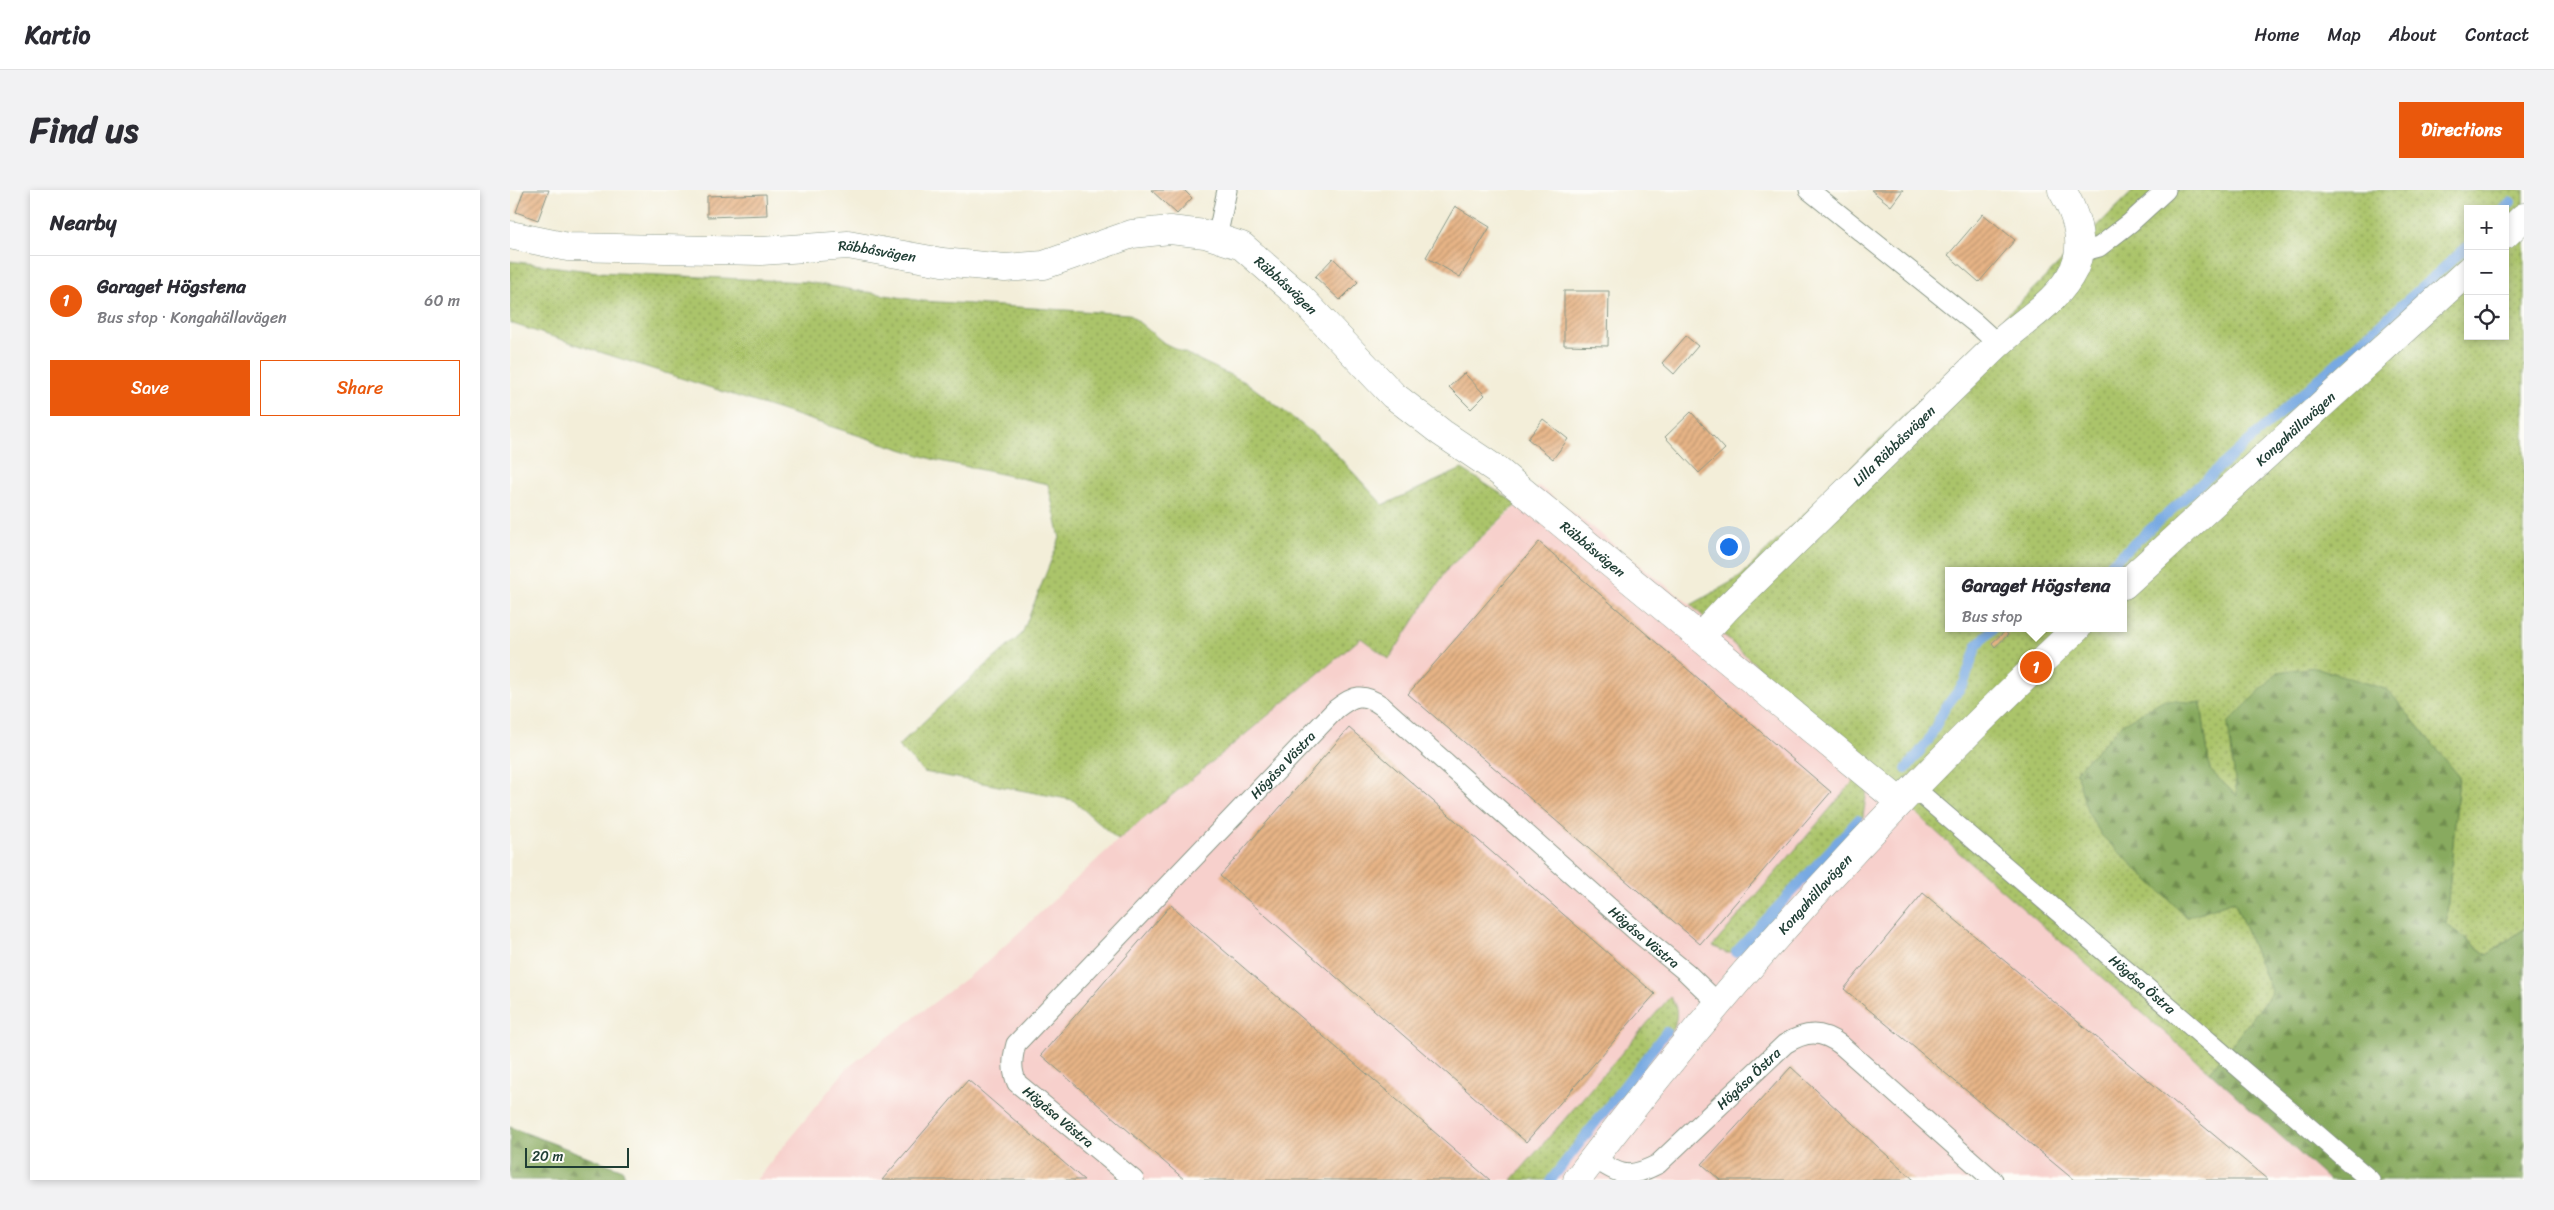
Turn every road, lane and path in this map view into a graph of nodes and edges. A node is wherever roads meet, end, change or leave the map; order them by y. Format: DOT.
graph roads {
  1 [pos="1227,190"];
  2 [pos="1809,190"];
  3 [pos="2062,190"];
  4 [pos="2166,190"];
  5 [pos="2524,217"];
  6 [pos="2509,231"];
  7 [pos="510,235"];
  8 [pos="1217,238"];
  9 [pos="2080,252"];
  10 [pos="2464,275"];
  11 [pos="1998,344"];
  12 [pos="2127,582"];
  13 [pos="2073,632"];
  14 [pos="1701,636"];
  15 [pos="1907,795"];
  16 [pos="1718,1003"];
  17 [pos="1593,1158"];
  18 [pos="1134,1180"];
  19 [pos="1577,1180"];
  20 [pos="1993,1180"];
  21 [pos="2370,1180"];
  1 -- 8 [label="lane"];
  2 -- 11 [label="lane"];
  3 -- 9 [label="street"];
  4 -- 9 [label="lane"];
  5 -- 6 [label="street"];
  7 -- 8 [label="street, Räbbåsvägen"];
  8 -- 14 [label="street, Räbbåsvägen"];
  9 -- 11 [label="street, Lilla Räbbåsvägen"];
  10 -- 12 [label="street, Kongahällavägen"];
  11 -- 14 [label="street, Lilla Räbbåsvägen"];
  13 -- 15 [label="street, Kongahällavägen"];
  14 -- 15 [label="street, Räbbåsvägen"];
  15 -- 16 [label="street, Kongahällavägen"];
  15 -- 21 [label="lane, Högåsa Östra"];
  16 -- 17 [label="street, Kongahällavägen"];
  16 -- 18 [label="lane, Högåsa Västra"];
  17 -- 19 [label="street, Kongahällavägen"];
  17 -- 20 [label="lane, Högåsa Östra"];
}
